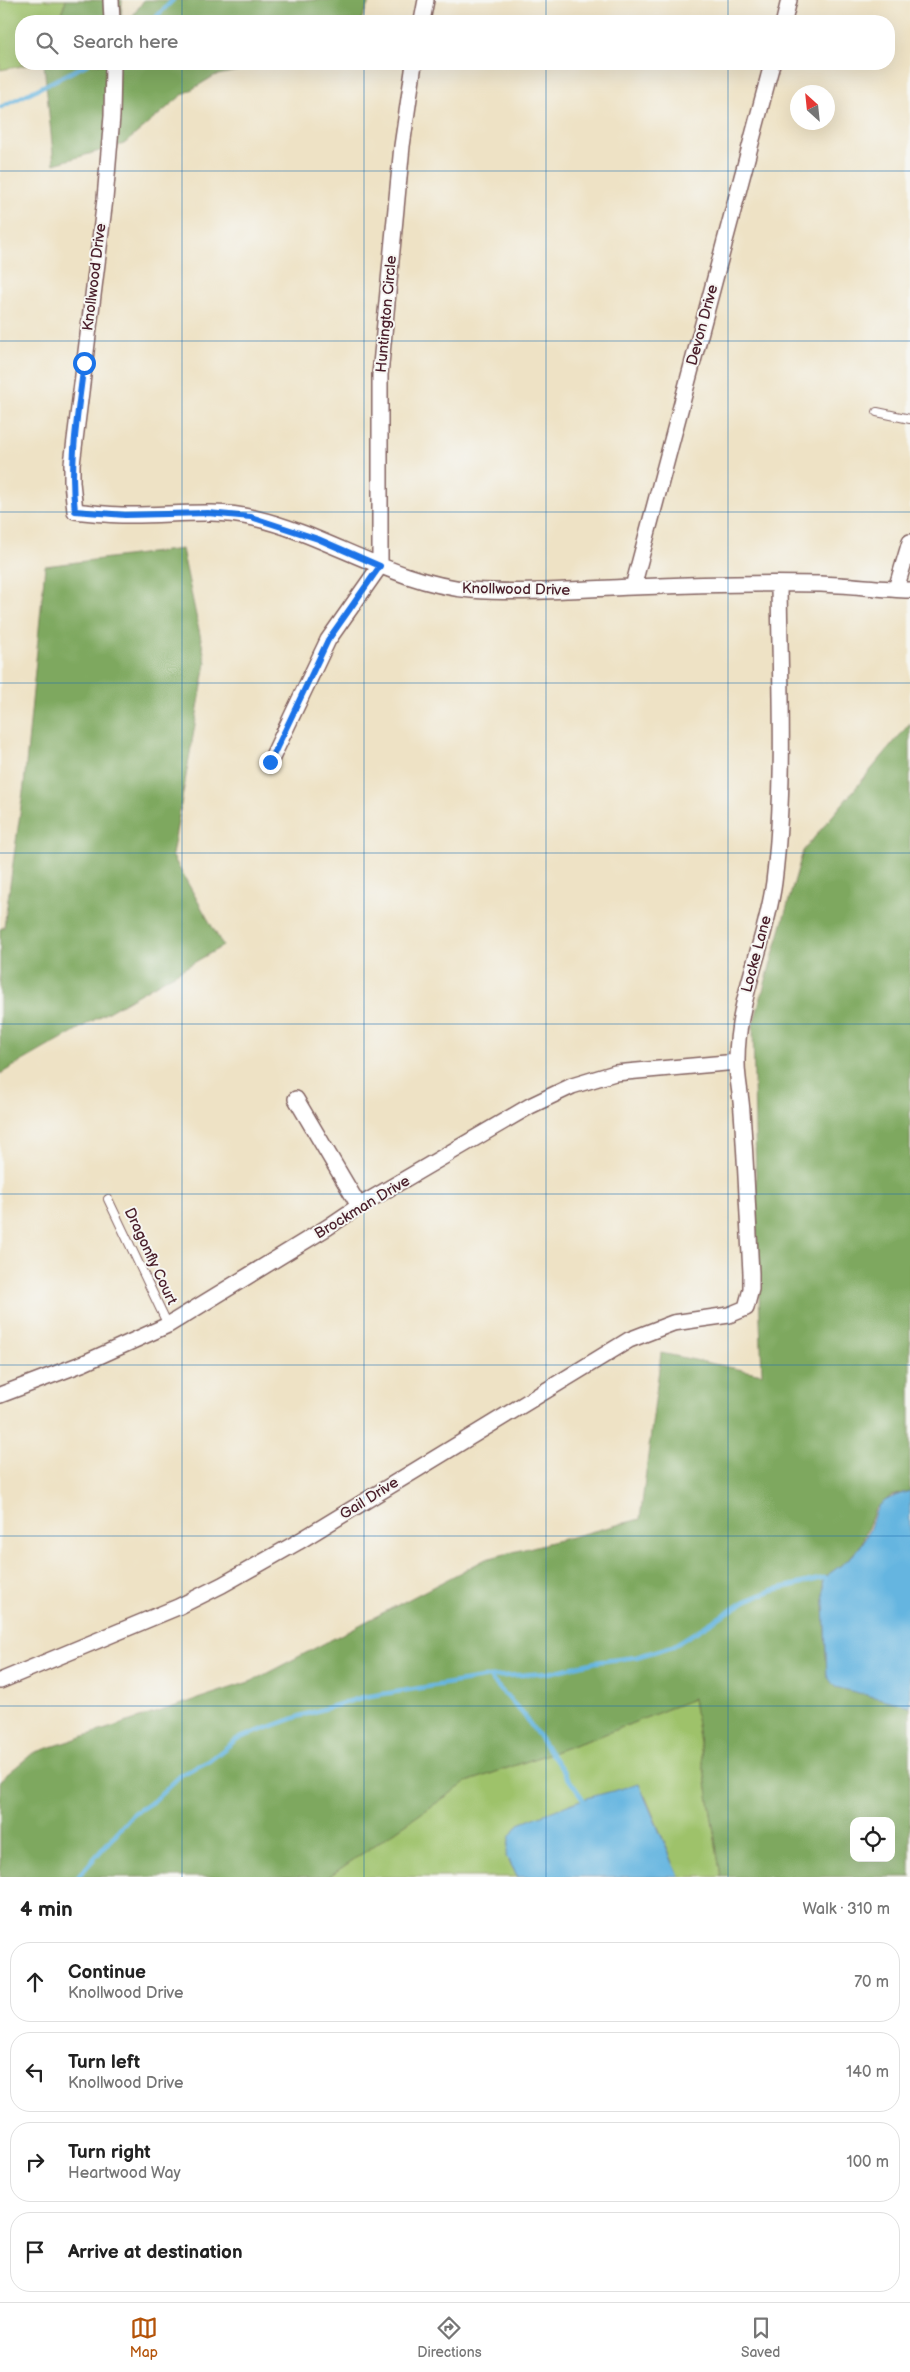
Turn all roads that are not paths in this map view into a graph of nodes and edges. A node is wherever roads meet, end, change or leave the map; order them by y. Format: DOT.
graph roads {
  1 [pos="111,0"];
  2 [pos="426,0"];
  3 [pos="789,0"];
  4 [pos="112,15"];
  5 [pos="423,15"];
  6 [pos="785,15"];
  7 [pos="113,70"];
  8 [pos="413,70"];
  9 [pos="770,70"];
  10 [pos="877,412"];
  11 [pos="910,419"];
  12 [pos="910,542"];
  13 [pos="380,566"];
  14 [pos="779,585"];
  15 [pos="634,587"];
  16 [pos="903,590"];
  17 [pos="270,762"];
  18 [pos="737,1062"];
  19 [pos="296,1099"];
  20 [pos="108,1199"];
  21 [pos="359,1206"];
  22 [pos="734,1314"];
  23 [pos="168,1325"];
  24 [pos="0,1395"];
  25 [pos="0,1681"];
  1 -- 4 [label="street"];
  2 -- 5 [label="street"];
  3 -- 6 [label="street"];
  7 -- 13 [label="street, Knollwood Drive"];
  8 -- 13 [label="street, Huntington Circle"];
  9 -- 15 [label="street, Devon Drive"];
  10 -- 11 [label="lane"];
  12 -- 16 [label="street"];
  13 -- 15 [label="street, Knollwood Drive"];
  13 -- 17 [label="street"];
  14 -- 15 [label="street, Knollwood Drive"];
  14 -- 16 [label="street, Knollwood Drive"];
  14 -- 18 [label="street, Locke Lane"];
  18 -- 21 [label="street, Brockman Drive"];
  18 -- 22 [label="street, Locke Lane"];
  19 -- 21 [label="street"];
  20 -- 23 [label="lane, Dragonfly Court"];
  21 -- 23 [label="street, Brockman Drive"];
  22 -- 25 [label="street, Gail Drive"];
  23 -- 24 [label="street, Brockman Drive"];
}
